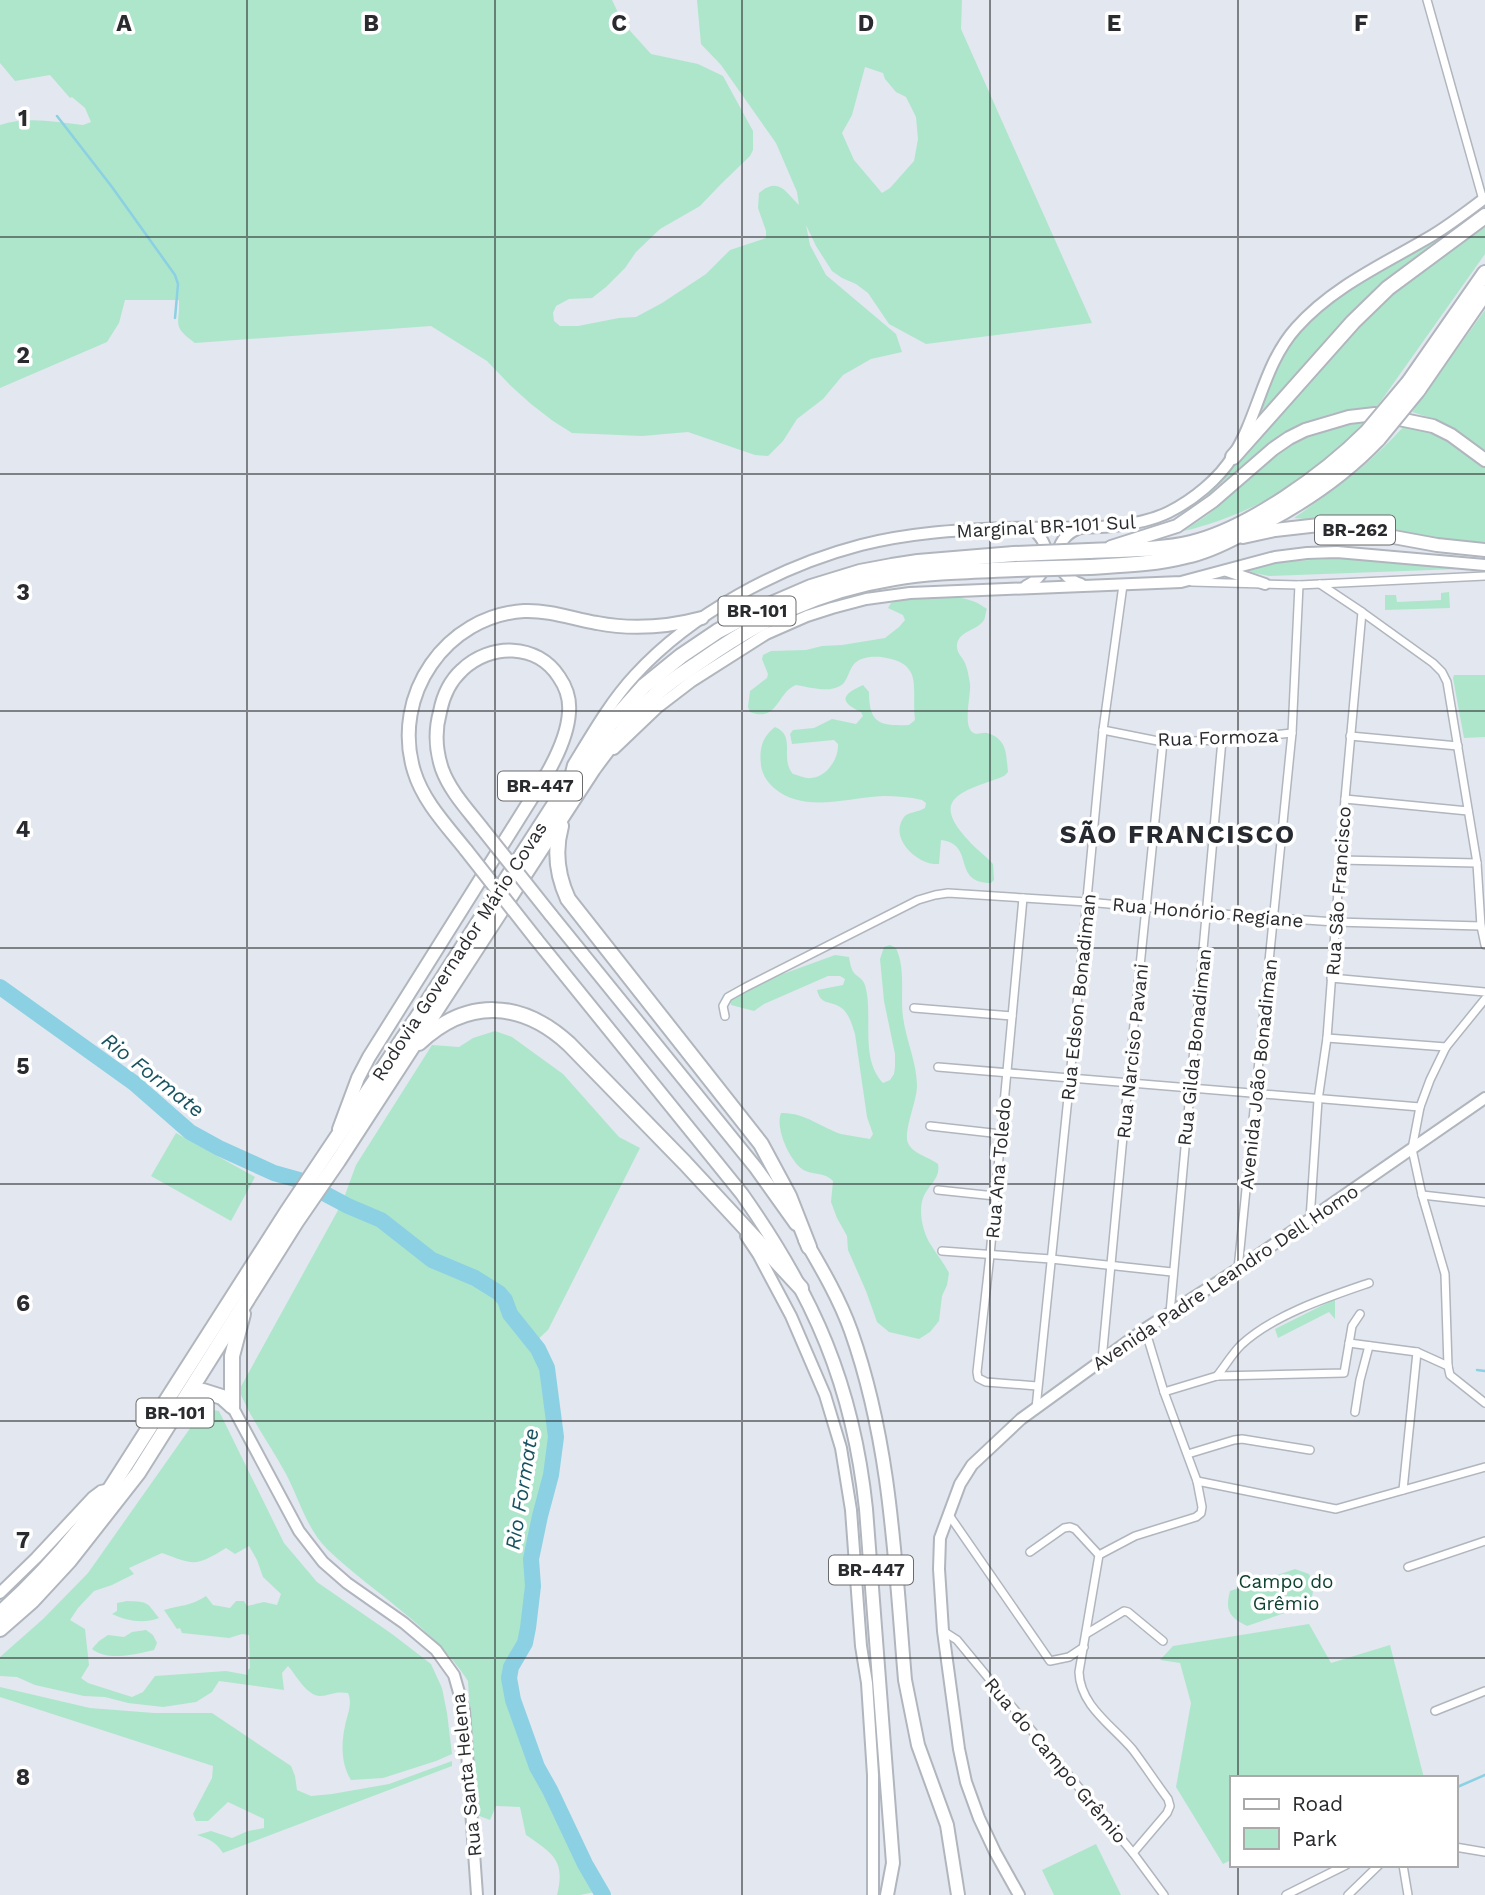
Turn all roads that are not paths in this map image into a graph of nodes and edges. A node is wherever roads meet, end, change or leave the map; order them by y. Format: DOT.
graph roads {
  1 [pos="1427,0"];
  2 [pos="1484,199"];
  3 [pos="1485,216"];
  4 [pos="1485,273"];
  5 [pos="1485,293"];
  6 [pos="1413,386"];
  7 [pos="1373,436"];
  8 [pos="1233,457"];
  9 [pos="1485,460"];
  10 [pos="1030,527"];
  11 [pos="1083,527"];
  12 [pos="1226,542"];
  13 [pos="1485,550"];
  14 [pos="1096,551"];
  15 [pos="1015,561"];
  16 [pos="1485,565"];
  17 [pos="1224,570"];
  18 [pos="1485,576"];
  19 [pos="1181,582"];
  20 [pos="1265,584"];
  21 [pos="1300,584"];
  22 [pos="1320,584"];
  23 [pos="1123,585"];
  24 [pos="1086,586"];
  25 [pos="1021,588"];
  26 [pos="1362,612"];
  27 [pos="702,618"];
  28 [pos="1103,730"];
  29 [pos="1292,733"];
  30 [pos="1350,736"];
  31 [pos="1222,740"];
  32 [pos="1163,743"];
  33 [pos="1458,746"];
  34 [pos="593,769"];
  35 [pos="565,788"];
  36 [pos="1345,799"];
  37 [pos="568,808"];
  38 [pos="1468,811"];
  39 [pos="1340,860"];
  40 [pos="1477,863"];
  41 [pos="1023,898"];
  42 [pos="1087,902"];
  43 [pos="1147,908"];
  44 [pos="1207,913"];
  45 [pos="1273,918"];
  46 [pos="1335,922"];
  47 [pos="1481,926"];
  48 [pos="1485,945"];
  49 [pos="1331,978"];
  50 [pos="1485,992"];
  51 [pos="1485,999"];
  52 [pos="914,1007"];
  53 [pos="725,1016"];
  54 [pos="1012,1016"];
  55 [pos="1327,1038"];
  56 [pos="1446,1047"];
  57 [pos="403,1060"];
  58 [pos="938,1067"];
  59 [pos="1007,1073"];
  60 [pos="1070,1078"];
  61 [pos="1128,1083"];
  62 [pos="1189,1089"];
  63 [pos="1256,1094"];
  64 [pos="1485,1098"];
  65 [pos="1318,1100"];
  66 [pos="1420,1107"];
  67 [pos="930,1126"];
  68 [pos="1001,1134"];
  69 [pos="338,1136"];
  70 [pos="1412,1149"];
  71 [pos="331,1158"];
  72 [pos="937,1190"];
  73 [pos="1422,1195"];
  74 [pos="995,1196"];
  75 [pos="723,1202"];
  76 [pos="1485,1202"];
  77 [pos="291,1217"];
  78 [pos="1310,1219"];
  79 [pos="809,1247"];
  80 [pos="942,1251"];
  81 [pos="990,1255"];
  82 [pos="1051,1259"];
  83 [pos="1112,1265"];
  84 [pos="1238,1269"];
  85 [pos="1172,1272"];
  86 [pos="1369,1283"];
  87 [pos="801,1288"];
  88 [pos="248,1297"];
  89 [pos="1170,1312"];
  90 [pos="1360,1314"];
  91 [pos="1146,1329"];
  92 [pos="1349,1343"];
  93 [pos="1369,1346"];
  94 [pos="1417,1352"];
  95 [pos="1102,1360"];
  96 [pos="1448,1366"];
  97 [pos="1345,1373"];
  98 [pos="1217,1376"];
  99 [pos="1360,1380"];
  100 [pos="1037,1386"];
  101 [pos="1164,1392"];
  102 [pos="1485,1403"];
  103 [pos="232,1406"];
  104 [pos="1036,1408"];
  105 [pos="1355,1412"];
  106 [pos="1310,1450"];
  107 [pos="1188,1454"];
  108 [pos="1485,1467"];
  109 [pos="1197,1481"];
  110 [pos="110,1489"];
  111 [pos="1403,1490"];
  112 [pos="948,1514"];
  113 [pos="98,1527"];
  114 [pos="1485,1541"];
  115 [pos="1030,1552"];
  116 [pos="1099,1555"];
  117 [pos="1408,1567"];
  118 [pos="0,1593"];
  119 [pos="0,1614"];
  120 [pos="0,1629"];
  121 [pos="943,1631"];
  122 [pos="1086,1634"];
  123 [pos="1163,1641"];
  124 [pos="1084,1647"];
  125 [pos="1485,1691"];
  126 [pos="1434,1711"];
  127 [pos="1457,1847"];
  128 [pos="1485,1852"];
  129 [pos="1133,1853"];
  130 [pos="1341,1867"];
  131 [pos="1377,1867"];
  132 [pos="1403,1867"];
  133 [pos="477,1895"];
  134 [pos="873,1895"];
  135 [pos="887,1895"];
  136 [pos="958,1895"];
  137 [pos="1019,1895"];
  138 [pos="1164,1895"];
  139 [pos="1286,1895"];
  140 [pos="1348,1895"];
  141 [pos="1408,1895"];
  1 -- 2 [label="street"];
  2 -- 8 [label="street, Marginal BR-101 Sul"];
  3 -- 8 [label="highway"];
  4 -- 6 [label="highway, Rodovia Governador Mário Covas / BR-101"];
  5 -- 6 [label="highway, Rodovia Governador Mário Covas / BR-101"];
  6 -- 7 [label="highway, Rodovia Governador Mário Covas / BR-101, bridge"];
  7 -- 12 [label="highway, Rodovia Governador Mário Covas / BR-101"];
  7 -- 14 [label="highway, Rodovia Governador Mário Covas / BR-101"];
  8 -- 11 [label="street, Marginal BR-101 Sul"];
  9 -- 14 [label="main road"];
  10 -- 11 [label="street, Marginal BR-101 Sul"];
  10 -- 25 [label="street"];
  10 -- 27 [label="street, Marginal BR-101 Sul"];
  11 -- 24 [label="street"];
  12 -- 13 [label="main road, BR-262"];
  12 -- 15 [label="highway, Rodovia Governador Mário Covas / BR-101, bridge"];
  14 -- 15 [label="highway, Rodovia Governador Mário Covas / BR-101, bridge"];
  15 -- 34 [label="highway, Rodovia Governador Mário Covas / BR-101"];
  15 -- 35 [label="highway, Rodovia Governador Mário Covas / BR-101"];
  16 -- 17 [label="street"];
  17 -- 19 [label="street"];
  17 -- 20 [label="street"];
  18 -- 22 [label="street"];
  19 -- 20 [label="street"];
  19 -- 23 [label="street"];
  20 -- 21 [label="street"];
  21 -- 22 [label="street"];
  21 -- 29 [label="street, Avenida João Bonadiman"];
  22 -- 26 [label="street"];
  23 -- 24 [label="street"];
  23 -- 28 [label="street, Rua Edson Bonadiman"];
  24 -- 25 [label="street"];
  25 -- 34 [label="street"];
  26 -- 30 [label="street, Rua São Francisco"];
  26 -- 33 [label="street"];
  27 -- 35 [label="street, Marginal BR-101 Sul"];
  27 -- 87 [label="main road, BR-447, bridge"];
  28 -- 32 [label="street, Rua Formoza"];
  28 -- 42 [label="street, Rua Edson Bonadiman"];
  29 -- 31 [label="street, Rua Formoza"];
  29 -- 45 [label="street, Avenida João Bonadiman"];
  30 -- 33 [label="street"];
  30 -- 36 [label="street, Rua São Francisco"];
  31 -- 32 [label="street, Rua Formoza"];
  31 -- 44 [label="street, Rua Gilda Bonadiman"];
  32 -- 43 [label="street, Rua Narciso Pavani"];
  33 -- 38 [label="street"];
  34 -- 37 [label="highway, Rodovia Governador Mário Covas / BR-101"];
  35 -- 69 [label="highway, Rodovia Governador Mário Covas / BR-101"];
  36 -- 38 [label="street"];
  36 -- 39 [label="street, Rua São Francisco"];
  37 -- 57 [label="highway, Rodovia Governador Mário Covas / BR-101"];
  37 -- 79 [label="highway"];
  38 -- 40 [label="street"];
  39 -- 40 [label="street"];
  39 -- 46 [label="street, Rua São Francisco"];
  40 -- 47 [label="street"];
  41 -- 42 [label="street, Rua Honório Regiane"];
  41 -- 53 [label="street, Rua Honório Regiane"];
  41 -- 54 [label="street, Rua Ana Toledo"];
  42 -- 43 [label="street, Rua Honório Regiane"];
  42 -- 60 [label="street, Rua Edson Bonadiman"];
  43 -- 44 [label="street, Rua Honório Regiane"];
  43 -- 61 [label="street, Rua Narciso Pavani"];
  44 -- 45 [label="street, Rua Honório Regiane"];
  44 -- 62 [label="street, Rua Gilda Bonadiman"];
  45 -- 46 [label="street, Rua Honório Regiane"];
  45 -- 63 [label="street, Avenida João Bonadiman"];
  46 -- 47 [label="street, Rua Honório Regiane"];
  46 -- 49 [label="street, Rua São Francisco"];
  47 -- 48 [label="street"];
  49 -- 50 [label="street"];
  49 -- 55 [label="street, Rua São Francisco"];
  51 -- 56 [label="street"];
  52 -- 54 [label="street"];
  54 -- 59 [label="street, Rua Ana Toledo"];
  55 -- 56 [label="street"];
  55 -- 65 [label="street, Rua São Francisco"];
  56 -- 66 [label="street"];
  57 -- 71 [label="highway, Rodovia Governador Mário Covas / BR-101"];
  57 -- 75 [label="highway"];
  58 -- 59 [label="street"];
  59 -- 60 [label="street"];
  59 -- 68 [label="street, Rua Ana Toledo"];
  60 -- 61 [label="street"];
  60 -- 82 [label="street, Rua Edson Bonadiman"];
  61 -- 62 [label="street"];
  61 -- 83 [label="street, Rua Narciso Pavani"];
  62 -- 63 [label="street"];
  62 -- 85 [label="street, Rua Gilda Bonadiman"];
  63 -- 65 [label="street"];
  63 -- 84 [label="street, Avenida João Bonadiman"];
  64 -- 70 [label="street, Avenida Padre Leandro Dell Homo"];
  65 -- 66 [label="street"];
  65 -- 78 [label="street, Rua São Francisco"];
  66 -- 70 [label="street"];
  67 -- 68 [label="street"];
  68 -- 74 [label="street, Rua Ana Toledo"];
  69 -- 71 [label="highway, Rodovia Governador Mário Covas / BR-101"];
  69 -- 79 [label="main road, BR-447, bridge"];
  70 -- 73 [label="street"];
  70 -- 78 [label="street, Avenida Padre Leandro Dell Homo"];
  71 -- 77 [label="highway, Rodovia Governador Mário Covas / BR-101"];
  72 -- 74 [label="street"];
  73 -- 76 [label="street"];
  73 -- 96 [label="street"];
  74 -- 81 [label="street, Rua Ana Toledo"];
  75 -- 87 [label="highway"];
  75 -- 134 [label="street"];
  77 -- 88 [label="highway, Rodovia Governador Mário Covas / BR-101"];
  77 -- 110 [label="highway, Rodovia Governador Mário Covas / BR-101"];
  78 -- 84 [label="street, Avenida Padre Leandro Dell Homo"];
  79 -- 136 [label="main road, BR-447"];
  80 -- 81 [label="street"];
  81 -- 82 [label="street"];
  81 -- 100 [label="street, Rua Ana Toledo"];
  82 -- 83 [label="street"];
  82 -- 100 [label="street, Rua Edson Bonadiman"];
  83 -- 85 [label="street"];
  83 -- 95 [label="street, Rua Narciso Pavani"];
  84 -- 89 [label="street, Avenida Padre Leandro Dell Homo"];
  85 -- 89 [label="street, Rua Gilda Bonadiman"];
  86 -- 98 [label="street"];
  87 -- 135 [label="main road, BR-447"];
  88 -- 103 [label="highway"];
  88 -- 113 [label="highway, Rodovia Governador Mário Covas / BR-101"];
  89 -- 91 [label="street, Avenida Padre Leandro Dell Homo"];
  90 -- 92 [label="street"];
  91 -- 95 [label="street, Avenida Padre Leandro Dell Homo"];
  91 -- 101 [label="street"];
  92 -- 93 [label="street"];
  92 -- 97 [label="street"];
  93 -- 94 [label="street"];
  93 -- 99 [label="street"];
  94 -- 96 [label="street"];
  94 -- 111 [label="street"];
  95 -- 104 [label="street, Avenida Padre Leandro Dell Homo"];
  96 -- 102 [label="street"];
  97 -- 98 [label="street"];
  97 -- 99 [label="street"];
  98 -- 101 [label="street"];
  99 -- 105 [label="street"];
  100 -- 104 [label="street, Rua Edson Bonadiman"];
  101 -- 107 [label="street"];
  103 -- 113 [label="highway"];
  103 -- 133 [label="street, Rua Santa Helena"];
  104 -- 112 [label="street, Avenida Padre Leandro Dell Homo"];
  106 -- 107 [label="street"];
  107 -- 109 [label="street"];
  108 -- 111 [label="street"];
  109 -- 111 [label="street"];
  109 -- 116 [label="street"];
  110 -- 118 [label="street"];
  110 -- 119 [label="highway, Rodovia Governador Mário Covas / BR-101"];
  112 -- 121 [label="street, Avenida Padre Leandro Dell Homo"];
  112 -- 124 [label="street"];
  113 -- 120 [label="highway, Rodovia Governador Mário Covas / BR-101"];
  114 -- 117 [label="street"];
  115 -- 116 [label="street"];
  116 -- 122 [label="street"];
  121 -- 129 [label="street, Rua do Campo Grêmio"];
  121 -- 137 [label="street, Avenida Padre Leandro Dell Homo"];
  122 -- 123 [label="street"];
  122 -- 124 [label="street"];
  124 -- 129 [label="street"];
  125 -- 126 [label="street"];
  127 -- 128 [label="street"];
  129 -- 138 [label="street, Rua do Campo Grêmio"];
  130 -- 139 [label="street"];
  131 -- 140 [label="street"];
  132 -- 141 [label="street"];
}
